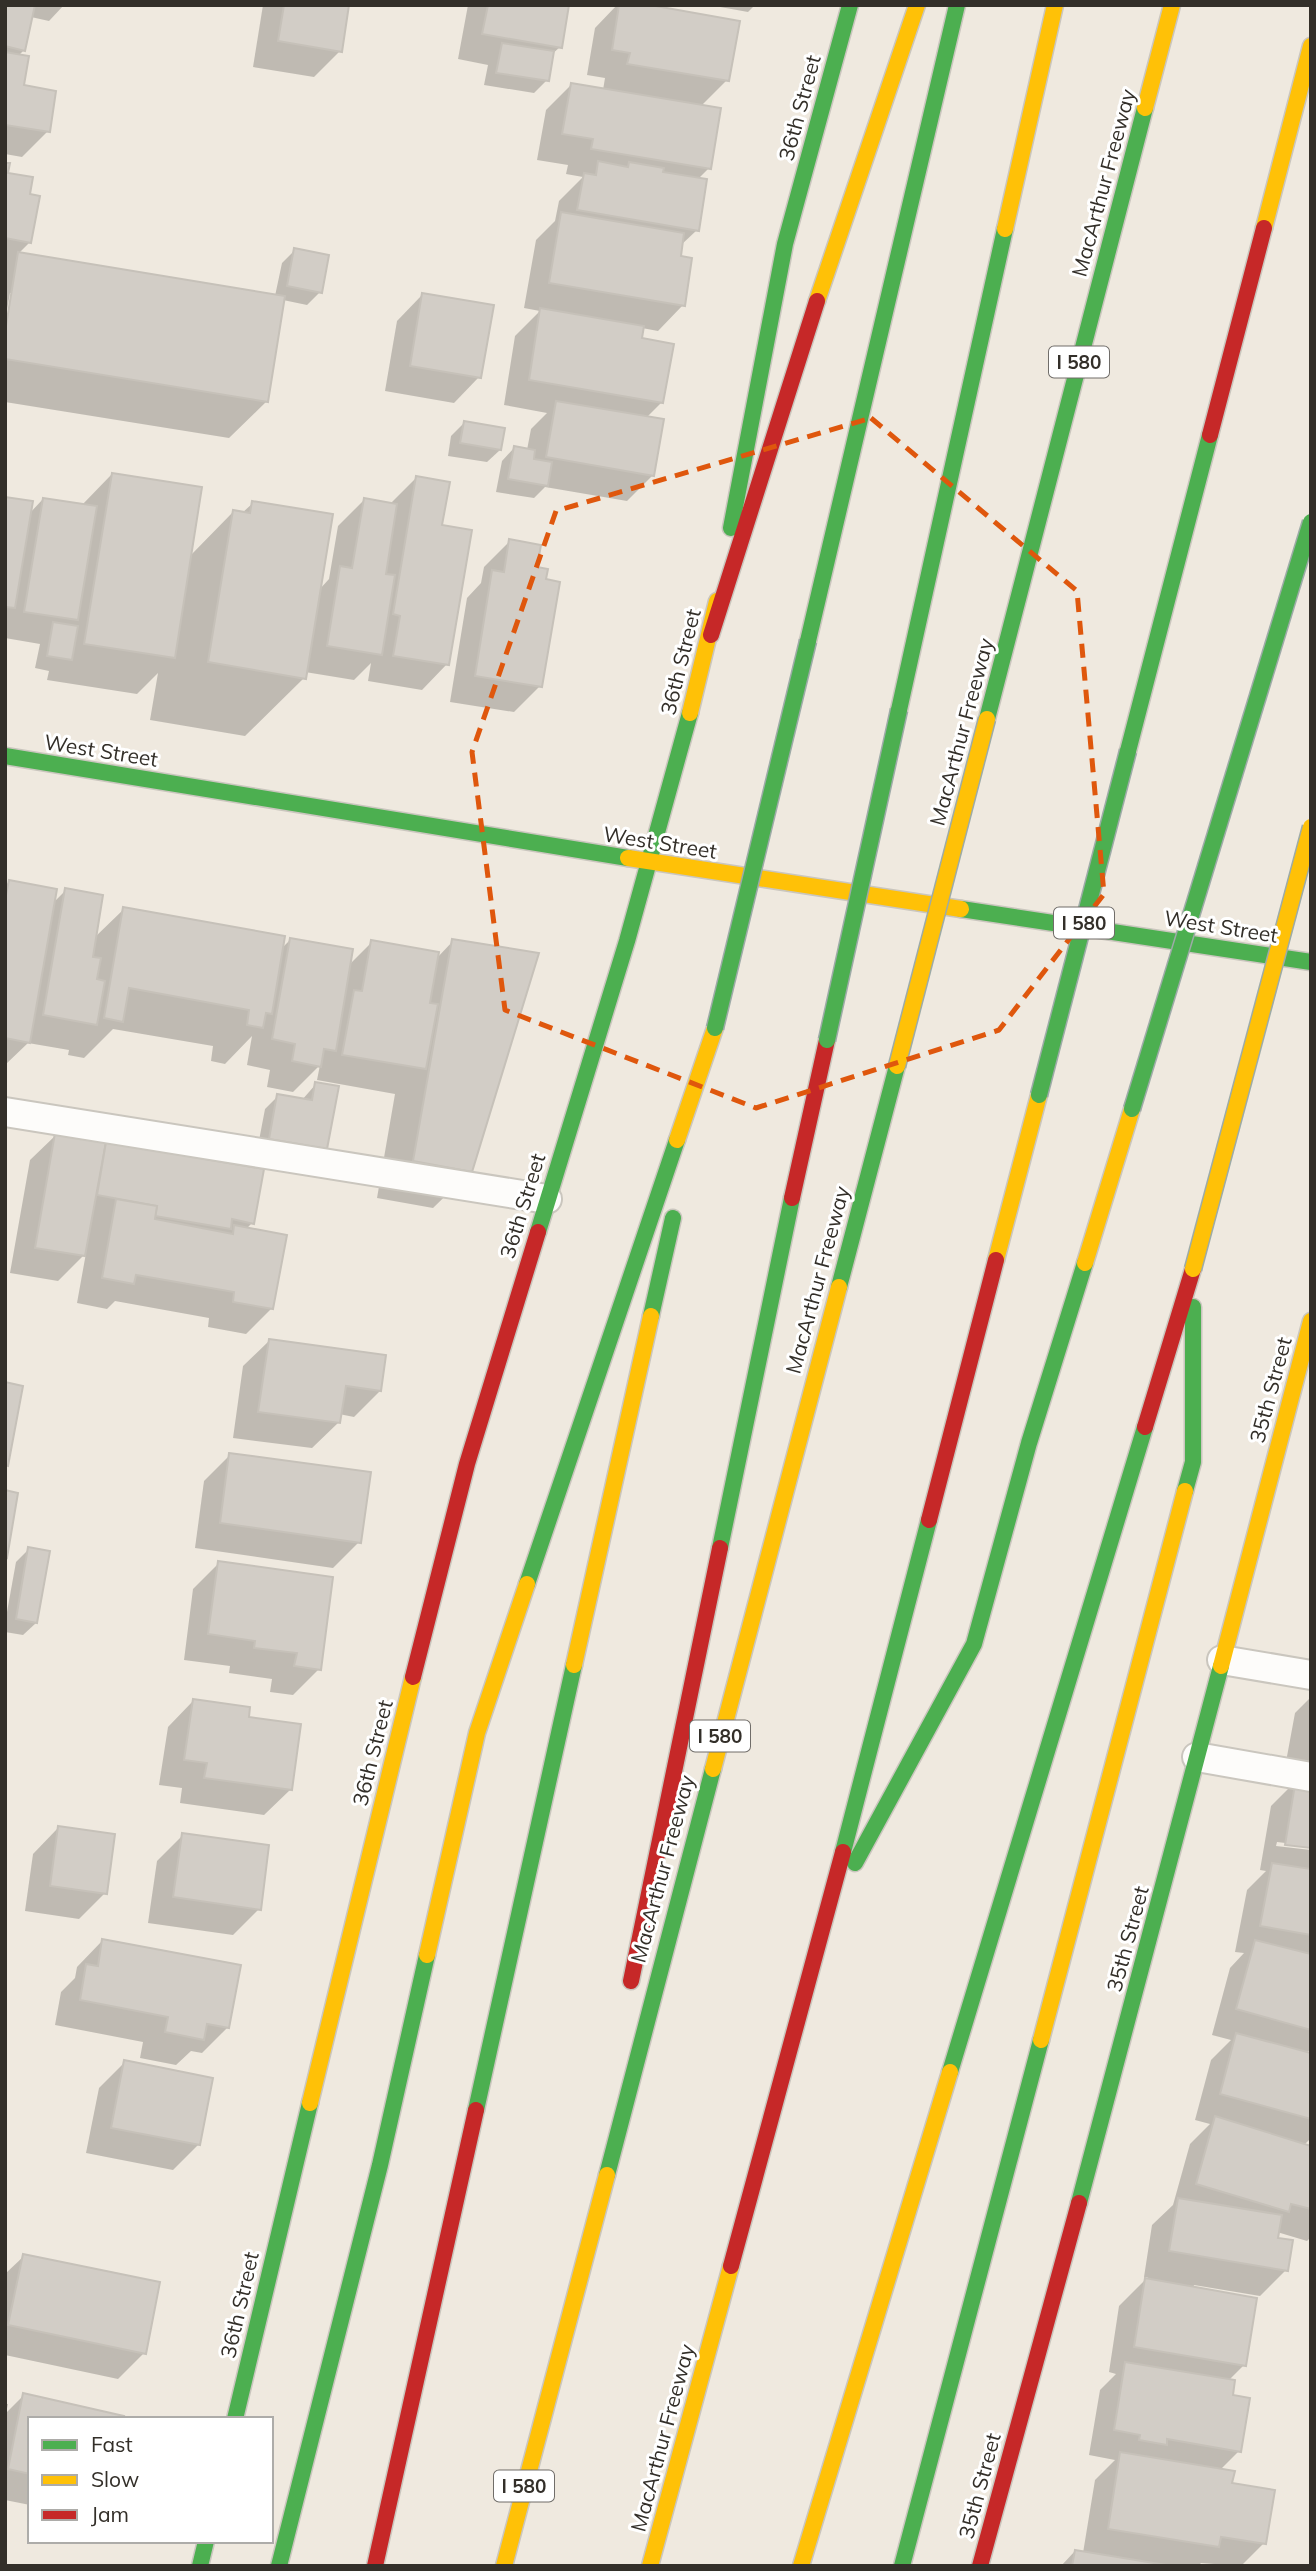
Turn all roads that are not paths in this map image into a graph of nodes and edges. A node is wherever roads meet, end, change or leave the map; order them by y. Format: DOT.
graph roads {
  1 [pos="850,5"];
  2 [pos="917,5"];
  3 [pos="957,5"];
  4 [pos="1055,5"];
  5 [pos="1172,5"];
  6 [pos="1311,46"];
  7 [pos="1311,522"];
  8 [pos="711,635"];
  9 [pos="5,756"];
  10 [pos="1311,827"];
  11 [pos="649,862"];
  12 [pos="1311,962"];
  13 [pos="715,1028"];
  14 [pos="5,1112"];
  15 [pos="682,1178"];
  16 [pos="547,1199"];
  17 [pos="676,1205"];
  18 [pos="1193,1269"];
  19 [pos="1311,1321"];
  20 [pos="1222,1660"];
  21 [pos="1311,1675"];
  22 [pos="1197,1757"];
  23 [pos="1311,1777"];
  24 [pos="827,1913"];
  25 [pos="628,1996"];
  26 [pos="597,2147"];
  27 [pos="544,2406"];
  28 [pos="235,2417"];
  29 [pos="206,2543"];
  30 [pos="201,2566"];
  31 [pos="279,2566"];
  32 [pos="375,2566"];
  33 [pos="504,2566"];
  34 [pos="650,2566"];
  35 [pos="801,2566"];
  36 [pos="902,2566"];
  37 [pos="980,2566"];
  1 -- 8 [label="main road, 36th Street"];
  2 -- 8 [label="main road"];
  3 -- 13 [label="main road, bridge"];
  4 -- 25 [label="main road, bridge"];
  5 -- 27 [label="main road, MacArthur Freeway / I 580, bridge"];
  6 -- 24 [label="main road, MacArthur Freeway / I 580, bridge"];
  7 -- 24 [label="main road, bridge"];
  8 -- 11 [label="main road, 36th Street"];
  9 -- 11 [label="main road, West Street"];
  10 -- 18 [label="main road, bridge"];
  11 -- 12 [label="main road, West Street"];
  11 -- 16 [label="main road, 36th Street"];
  13 -- 15 [label="main road"];
  13 -- 31 [label="main road"];
  14 -- 16 [label="lane"];
  16 -- 28 [label="main road, 36th Street"];
  17 -- 32 [label="main road"];
  18 -- 35 [label="main road"];
  18 -- 36 [label="main road"];
  19 -- 20 [label="main road, 35th Street"];
  20 -- 21 [label="lane"];
  20 -- 22 [label="main road, 35th Street"];
  22 -- 23 [label="lane"];
  22 -- 37 [label="main road, 35th Street"];
  24 -- 34 [label="main road, MacArthur Freeway / I 580"];
  26 -- 27 [label="main road"];
  27 -- 33 [label="main road, MacArthur Freeway / I 580"];
  29 -- 30 [label="main road"];
}
